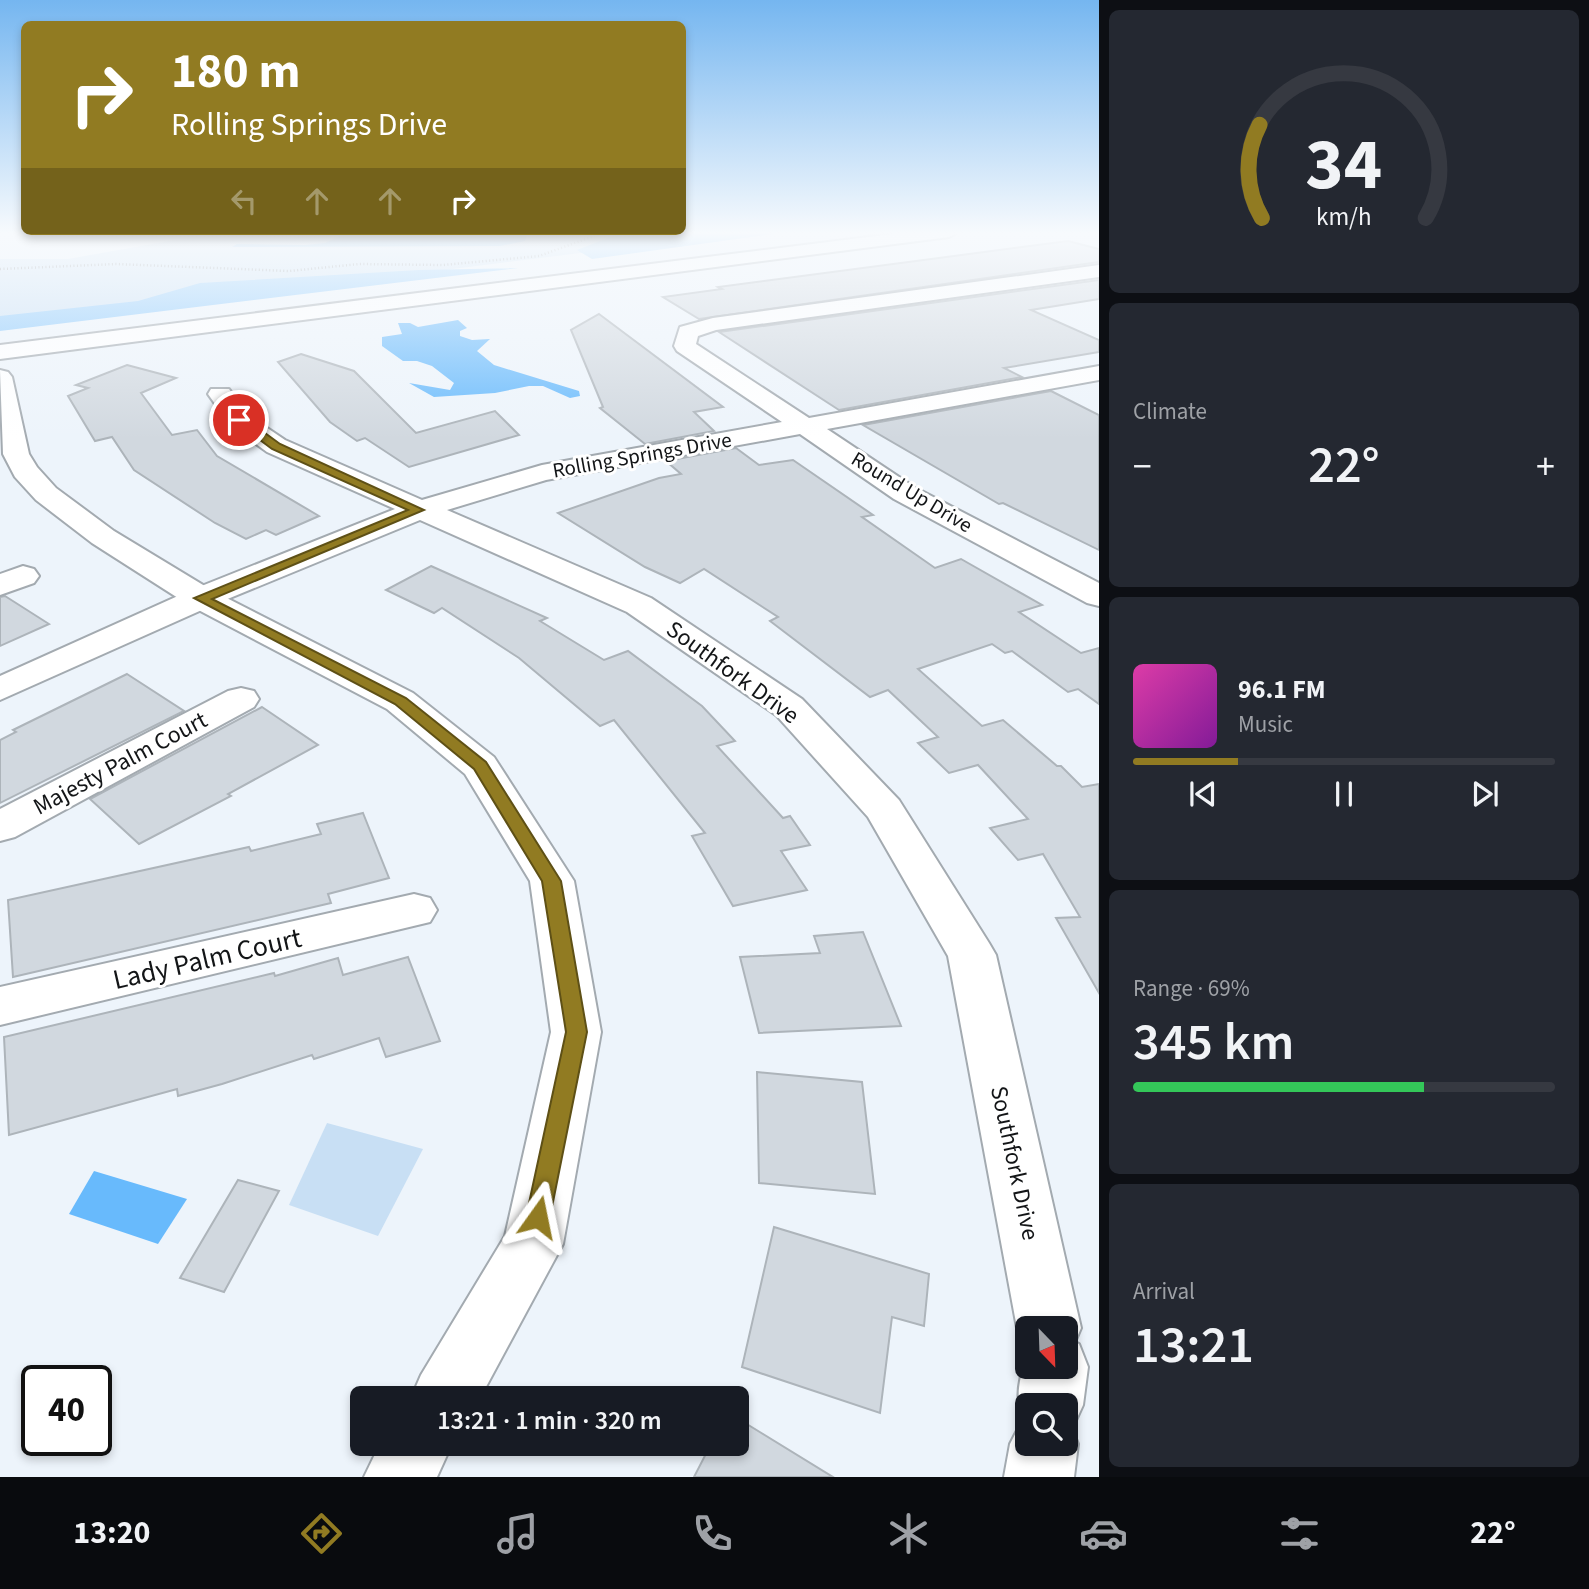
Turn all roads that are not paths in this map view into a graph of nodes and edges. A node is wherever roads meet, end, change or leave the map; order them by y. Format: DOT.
graph roads {
  1 [pos="315,301"];
  2 [pos="404,301"];
  3 [pos="881,301"];
  4 [pos="0,340"];
  5 [pos="0,352"];
  6 [pos="1086,374"];
  7 [pos="0,377"];
  8 [pos="1099,388"];
  9 [pos="220,394"];
  10 [pos="805,425"];
  11 [pos="418,510"];
  12 [pos="1099,596"];
  13 [pos="201,598"];
  14 [pos="0,690"];
  15 [pos="241,699"];
  16 [pos="0,827"];
  17 [pos="414,910"];
  18 [pos="0,1006"];
  19 [pos="1047,1316"];
  20 [pos="451,1386"];
  21 [pos="411,1456"];
  22 [pos="1042,1456"];
  23 [pos="399,1477"];
  24 [pos="1039,1477"];
  1 -- 4 [label="street"];
  2 -- 5 [label="street"];
  3 -- 10 [label="street, Round Up Drive"];
  6 -- 8 [label="street"];
  6 -- 10 [label="street, Rolling Springs Drive"];
  7 -- 13 [label="street"];
  9 -- 11 [label="street, Southfork Drive"];
  10 -- 11 [label="street, Rolling Springs Drive"];
  10 -- 12 [label="street, Round Up Drive"];
  11 -- 13 [label="street, Rolling Springs Drive"];
  11 -- 19 [label="street, Southfork Drive"];
  13 -- 14 [label="street, Rolling Springs Drive"];
  13 -- 20 [label="street"];
  15 -- 16 [label="street, Majesty Palm Court"];
  17 -- 18 [label="street, Lady Palm Court"];
  21 -- 23 [label="street"];
  22 -- 24 [label="street"];
}
